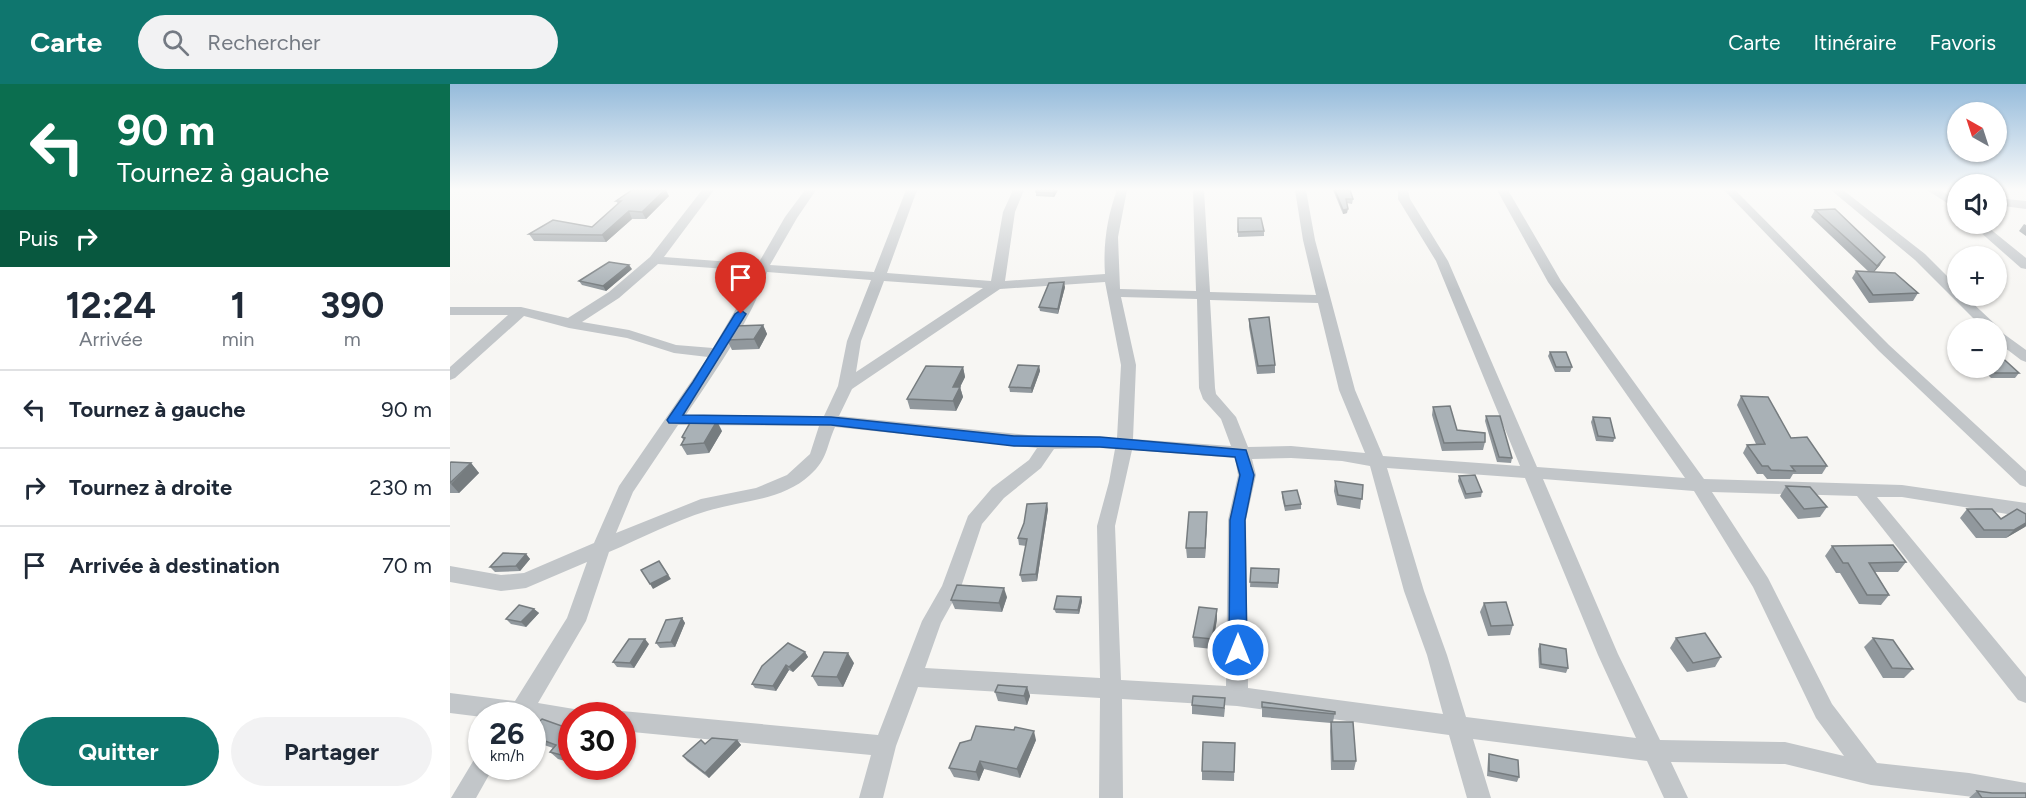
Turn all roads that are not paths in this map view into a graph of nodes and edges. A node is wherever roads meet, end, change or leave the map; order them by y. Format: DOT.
graph roads {
  1 [pos="683,223"];
  2 [pos="787,223"];
  3 [pos="899,223"];
  4 [pos="1007,223"];
  5 [pos="1113,223"];
  6 [pos="1201,223"];
  7 [pos="1306,223"];
  8 [pos="1419,223"];
  9 [pos="1521,223"];
  10 [pos="1762,223"];
  11 [pos="1877,223"];
  12 [pos="1989,234"];
  13 [pos="655,260"];
  14 [pos="2026,265"];
  15 [pos="761,269"];
  16 [pos="878,276"];
  17 [pos="1947,284"];
  18 [pos="997,285"];
  19 [pos="1112,285"];
  20 [pos="1203,296"];
  21 [pos="1325,299"];
  22 [pos="1969,306"];
  23 [pos="450,311"];
  24 [pos="521,311"];
  25 [pos="1981,318"];
  26 [pos="569,324"];
  27 [pos="2007,342"];
  28 [pos="717,353"];
  29 [pos="2026,357"];
  30 [pos="450,375"];
  31 [pos="846,386"];
  32 [pos="674,420"];
  33 [pos="831,421"];
  34 [pos="1047,443"];
  35 [pos="1123,444"];
  36 [pos="1241,453"];
  37 [pos="1377,461"];
  38 [pos="1531,472"];
  39 [pos="2026,481"];
  40 [pos="1699,485"];
  41 [pos="1862,490"];
  42 [pos="2026,510"];
  43 [pos="602,545"];
  44 [pos="450,574"];
  45 [pos="911,677"];
  46 [pos="1111,689"];
  47 [pos="2026,693"];
  48 [pos="1238,696"];
  49 [pos="526,702"];
  50 [pos="450,703"];
  51 [pos="468,706"];
  52 [pos="636,723"];
  53 [pos="1456,725"];
  54 [pos="885,746"];
  55 [pos="1653,751"];
  56 [pos="1872,774"];
  57 [pos="474,780"];
  58 [pos="2026,795"];
  59 [pos="463,798"];
  60 [pos="872,798"];
  61 [pos="1111,798"];
  62 [pos="1479,798"];
  63 [pos="1676,798"];
  1 -- 13 [label="street"];
  2 -- 15 [label="street"];
  3 -- 16 [label="street"];
  4 -- 18 [label="street"];
  5 -- 19 [label="street"];
  6 -- 20 [label="street"];
  7 -- 21 [label="street"];
  8 -- 38 [label="street"];
  9 -- 40 [label="street"];
  10 -- 39 [label="street"];
  11 -- 17 [label="street"];
  12 -- 14 [label="street"];
  13 -- 15 [label="street"];
  13 -- 26 [label="street"];
  15 -- 16 [label="street"];
  15 -- 28 [label="street"];
  16 -- 18 [label="street"];
  16 -- 31 [label="street"];
  18 -- 19 [label="street"];
  18 -- 31 [label="street"];
  19 -- 20 [label="street"];
  19 -- 35 [label="street"];
  20 -- 21 [label="street"];
  20 -- 36 [label="street"];
  21 -- 37 [label="street"];
  22 -- 25 [label="street"];
  23 -- 24 [label="street"];
  24 -- 26 [label="street"];
  24 -- 30 [label="street"];
  26 -- 28 [label="street"];
  27 -- 29 [label="street"];
  28 -- 32 [label="street"];
  31 -- 33 [label="street"];
  32 -- 33 [label="street"];
  32 -- 43 [label="street"];
  33 -- 34 [label="street"];
  33 -- 43 [label="street"];
  34 -- 35 [label="street"];
  34 -- 45 [label="street"];
  35 -- 36 [label="street"];
  35 -- 46 [label="street"];
  36 -- 37 [label="street"];
  36 -- 48 [label="street"];
  37 -- 38 [label="street"];
  37 -- 53 [label="street"];
  38 -- 40 [label="street"];
  38 -- 55 [label="street"];
  40 -- 41 [label="street"];
  40 -- 56 [label="street"];
  41 -- 42 [label="street"];
  41 -- 47 [label="street"];
  43 -- 44 [label="street"];
  43 -- 49 [label="street"];
  45 -- 46 [label="street"];
  45 -- 54 [label="street"];
  46 -- 48 [label="street"];
  46 -- 61 [label="street"];
  48 -- 53 [label="street"];
  50 -- 51 [label="street"];
  52 -- 54 [label="street"];
  53 -- 55 [label="street"];
  53 -- 62 [label="street"];
  54 -- 60 [label="street"];
  55 -- 56 [label="street"];
  55 -- 63 [label="street"];
  56 -- 58 [label="street"];
  57 -- 59 [label="street"];
}
